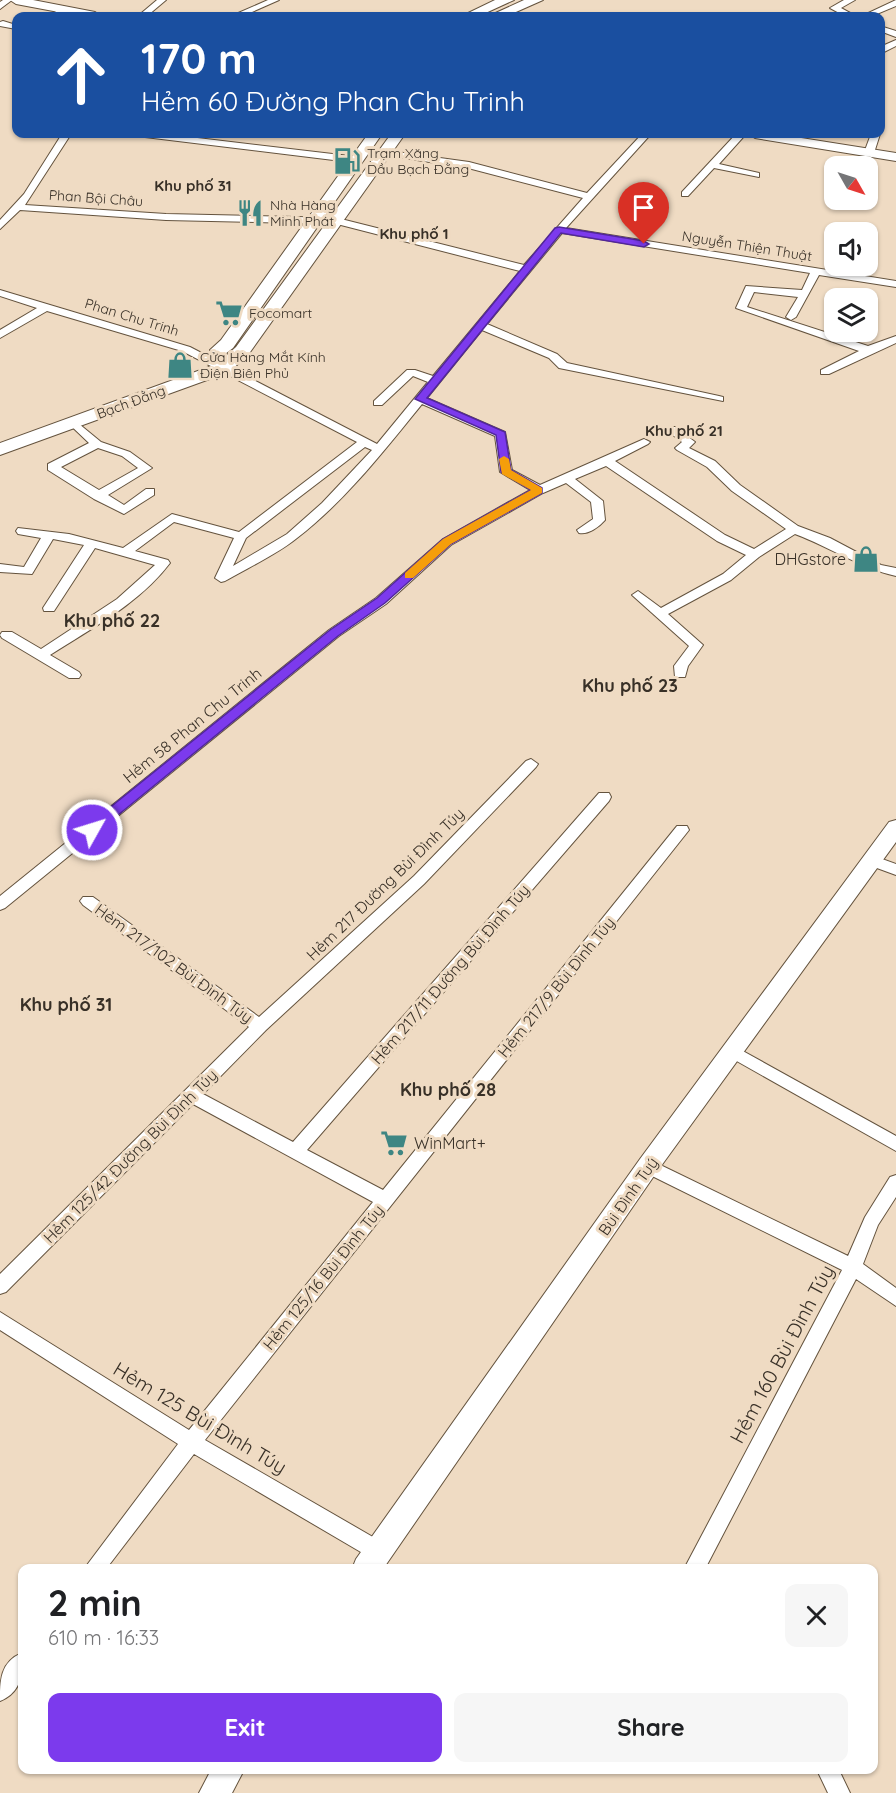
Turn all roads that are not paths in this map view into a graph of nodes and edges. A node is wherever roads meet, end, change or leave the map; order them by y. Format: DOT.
graph roads {
  1 [pos="8,0"];
  2 [pos="16,0"];
  3 [pos="160,0"];
  4 [pos="275,0"];
  5 [pos="507,0"];
  6 [pos="851,0"];
  7 [pos="530,1"];
  8 [pos="896,3"];
  9 [pos="0,6"];
  10 [pos="55,12"];
  11 [pos="146,12"];
  12 [pos="245,12"];
  13 [pos="478,12"];
  14 [pos="505,12"];
  15 [pos="843,12"];
  16 [pos="875,12"];
  17 [pos="3,24"];
  18 [pos="12,26"];
  19 [pos="64,138"];
  20 [pos="178,138"];
  21 [pos="372,138"];
  22 [pos="395,138"];
  23 [pos="643,138"];
  24 [pos="737,138"];
  25 [pos="778,138"];
  26 [pos="874,138"];
  27 [pos="385,152"];
  28 [pos="869,153"];
  29 [pos="896,157"];
  30 [pos="358,160"];
  31 [pos="712,165"];
  32 [pos="756,175"];
  33 [pos="685,194"];
  34 [pos="590,196"];
  35 [pos="18,207"];
  36 [pos="314,220"];
  37 [pos="338,221"];
  38 [pos="0,226"];
  39 [pos="559,230"];
  40 [pos="526,269"];
  41 [pos="816,271"];
  42 [pos="896,284"];
  43 [pos="0,293"];
  44 [pos="806,293"];
  45 [pos="46,307"];
  46 [pos="791,317"];
  47 [pos="482,326"];
  48 [pos="0,335"];
  49 [pos="896,339"];
  50 [pos="869,350"];
  51 [pos="206,360"];
  52 [pos="223,368"];
  53 [pos="825,372"];
  54 [pos="436,381"];
  55 [pos="420,399"];
  56 [pos="719,399"];
  57 [pos="378,403"];
  58 [pos="73,422"];
  59 [pos="671,429"];
  60 [pos="364,441"];
  61 [pos="644,442"];
  62 [pos="97,444"];
  63 [pos="2,445"];
  64 [pos="379,449"];
  65 [pos="607,461"];
  66 [pos="567,478"];
  67 [pos="538,490"];
  68 [pos="150,492"];
  69 [pos="98,496"];
  70 [pos="794,529"];
  71 [pos="583,530"];
  72 [pos="22,531"];
  73 [pos="50,535"];
  74 [pos="241,536"];
  75 [pos="91,544"];
  76 [pos="125,552"];
  77 [pos="755,554"];
  78 [pos="0,568"];
  79 [pos="896,572"];
  80 [pos="638,596"];
  81 [pos="49,608"];
  82 [pos="659,614"];
  83 [pos="6,635"];
  84 [pos="41,655"];
  85 [pos="680,674"];
  86 [pos="74,675"];
  87 [pos="531,764"];
  88 [pos="604,797"];
  89 [pos="896,827"];
  90 [pos="682,830"];
  91 [pos="871,860"];
  92 [pos="896,870"];
  93 [pos="88,901"];
  94 [pos="0,904"];
  95 [pos="260,1026"];
  96 [pos="732,1051"];
  97 [pos="191,1095"];
  98 [pos="896,1144"];
  99 [pos="296,1150"];
  100 [pos="648,1166"];
  101 [pos="896,1182"];
  102 [pos="385,1200"];
  103 [pos="854,1267"];
  104 [pos="0,1286"];
  105 [pos="896,1298"];
  106 [pos="0,1320"];
  107 [pos="191,1442"];
  108 [pos="372,1560"];
  109 [pos="98,1564"];
  110 [pos="697,1564"];
  111 [pos="18,1668"];
  112 [pos="0,1691"];
  113 [pos="226,1774"];
  114 [pos="830,1774"];
  115 [pos="214,1793"];
  116 [pos="838,1793"];
  1 -- 9 [label="street"];
  2 -- 10 [label="street"];
  3 -- 11 [label="street"];
  4 -- 12 [label="street"];
  5 -- 13 [label="main road"];
  6 -- 15 [label="street"];
  7 -- 14 [label="main road"];
  8 -- 16 [label="street"];
  17 -- 18 [label="street"];
  19 -- 35 [label="street"];
  20 -- 30 [label="street"];
  21 -- 30 [label="main road, Bạch Đằng"];
  22 -- 27 [label="main road, Bạch Đằng"];
  23 -- 34 [label="street"];
  24 -- 31 [label="street"];
  25 -- 28 [label="street"];
  26 -- 28 [label="street"];
  27 -- 34 [label="street"];
  27 -- 37 [label="main road, Bạch Đằng"];
  28 -- 29 [label="street"];
  30 -- 36 [label="main road, Bạch Đằng"];
  31 -- 32 [label="street"];
  31 -- 33 [label="street"];
  34 -- 39 [label="street"];
  35 -- 36 [label="street, Phan Bội Châu"];
  35 -- 38 [label="street"];
  36 -- 37 [label="street, Phan Bội Châu"];
  36 -- 51 [label="main road, Bạch Đằng"];
  37 -- 40 [label="street, Phan Bội Châu"];
  37 -- 52 [label="main road, Bạch Đằng"];
  39 -- 40 [label="street"];
  39 -- 41 [label="street, Nguyễn Thiện Thuật"];
  40 -- 47 [label="street"];
  41 -- 42 [label="street, Nguyễn Thiện Thuật"];
  41 -- 44 [label="street"];
  43 -- 45 [label="street, Phan Chu Trinh"];
  44 -- 46 [label="street"];
  44 -- 50 [label="street"];
  45 -- 48 [label="street"];
  45 -- 51 [label="street, Phan Chu Trinh"];
  47 -- 54 [label="street"];
  47 -- 56 [label="street"];
  49 -- 50 [label="street"];
  50 -- 53 [label="street"];
  51 -- 52 [label="street, Phan Chu Trinh"];
  51 -- 63 [label="main road, Bạch Đằng"];
  52 -- 58 [label="main road, Bạch Đằng"];
  52 -- 60 [label="street, Phan Chu Trinh"];
  54 -- 55 [label="street"];
  54 -- 57 [label="street"];
  55 -- 64 [label="street"];
  55 -- 67 [label="street"];
  58 -- 62 [label="street"];
  58 -- 63 [label="main road, Bạch Đằng"];
  59 -- 70 [label="street"];
  60 -- 64 [label="street, Phan Chu Trinh"];
  60 -- 74 [label="street"];
  61 -- 65 [label="street, Hẻm 58 Phan Chu Trinh"];
  62 -- 69 [label="street"];
  62 -- 69 [label="street"];
  64 -- 74 [label="street"];
  65 -- 66 [label="street, Hẻm 58 Phan Chu Trinh"];
  65 -- 77 [label="street"];
  66 -- 67 [label="street, Hẻm 58 Phan Chu Trinh"];
  66 -- 71 [label="street"];
  67 -- 94 [label="street, Hẻm 58 Phan Chu Trinh"];
  68 -- 69 [label="street"];
  70 -- 77 [label="street"];
  70 -- 79 [label="street"];
  72 -- 73 [label="street"];
  73 -- 75 [label="street"];
  73 -- 78 [label="street"];
  74 -- 76 [label="street"];
  75 -- 76 [label="street"];
  75 -- 81 [label="street"];
  76 -- 84 [label="street"];
  77 -- 82 [label="street"];
  80 -- 82 [label="street"];
  82 -- 85 [label="street"];
  83 -- 84 [label="street"];
  84 -- 86 [label="street"];
  87 -- 95 [label="street, Hẻm 217 Đường Bùi Đình Túy"];
  88 -- 99 [label="street, Hẻm 217/11 Đường Bùi Đình Túy"];
  89 -- 91 [label="street, Bùi Đình Tuý"];
  90 -- 102 [label="street, Hẻm 217/9 Bùi Đình Túy"];
  91 -- 92 [label="street"];
  91 -- 96 [label="street, Bùi Đình Tuý"];
  93 -- 95 [label="street, Hẻm 217/102 Bùi Đình Túy"];
  95 -- 97 [label="street, Hẻm 125/42 Đường Bùi Đình Túy"];
  96 -- 98 [label="street"];
  96 -- 100 [label="street, Bùi Đình Tuý"];
  97 -- 99 [label="street, Hẻm 125/16 Bùi Đình Túy"];
  97 -- 104 [label="street, Hẻm 125/42 Đường Bùi Đình Túy"];
  99 -- 102 [label="street, Hẻm 125/16 Bùi Đình Túy"];
  100 -- 103 [label="street, Hẻm 160 Bùi Đình Túy"];
  100 -- 108 [label="street, Bùi Đình Tuý"];
  101 -- 103 [label="street"];
  102 -- 107 [label="street, Hẻm 125/16 Bùi Đình Túy"];
  103 -- 105 [label="street"];
  103 -- 110 [label="street, Hẻm 160 Bùi Đình Túy"];
  106 -- 107 [label="street, Hẻm 125 Bùi Đình Túy"];
  107 -- 108 [label="street, Hẻm 125 Bùi Đình Túy"];
  107 -- 109 [label="street, Hẻm 125/16 Bùi Đình Túy"];
  111 -- 112 [label="street"];
  113 -- 115 [label="street"];
  114 -- 116 [label="street"];
}
